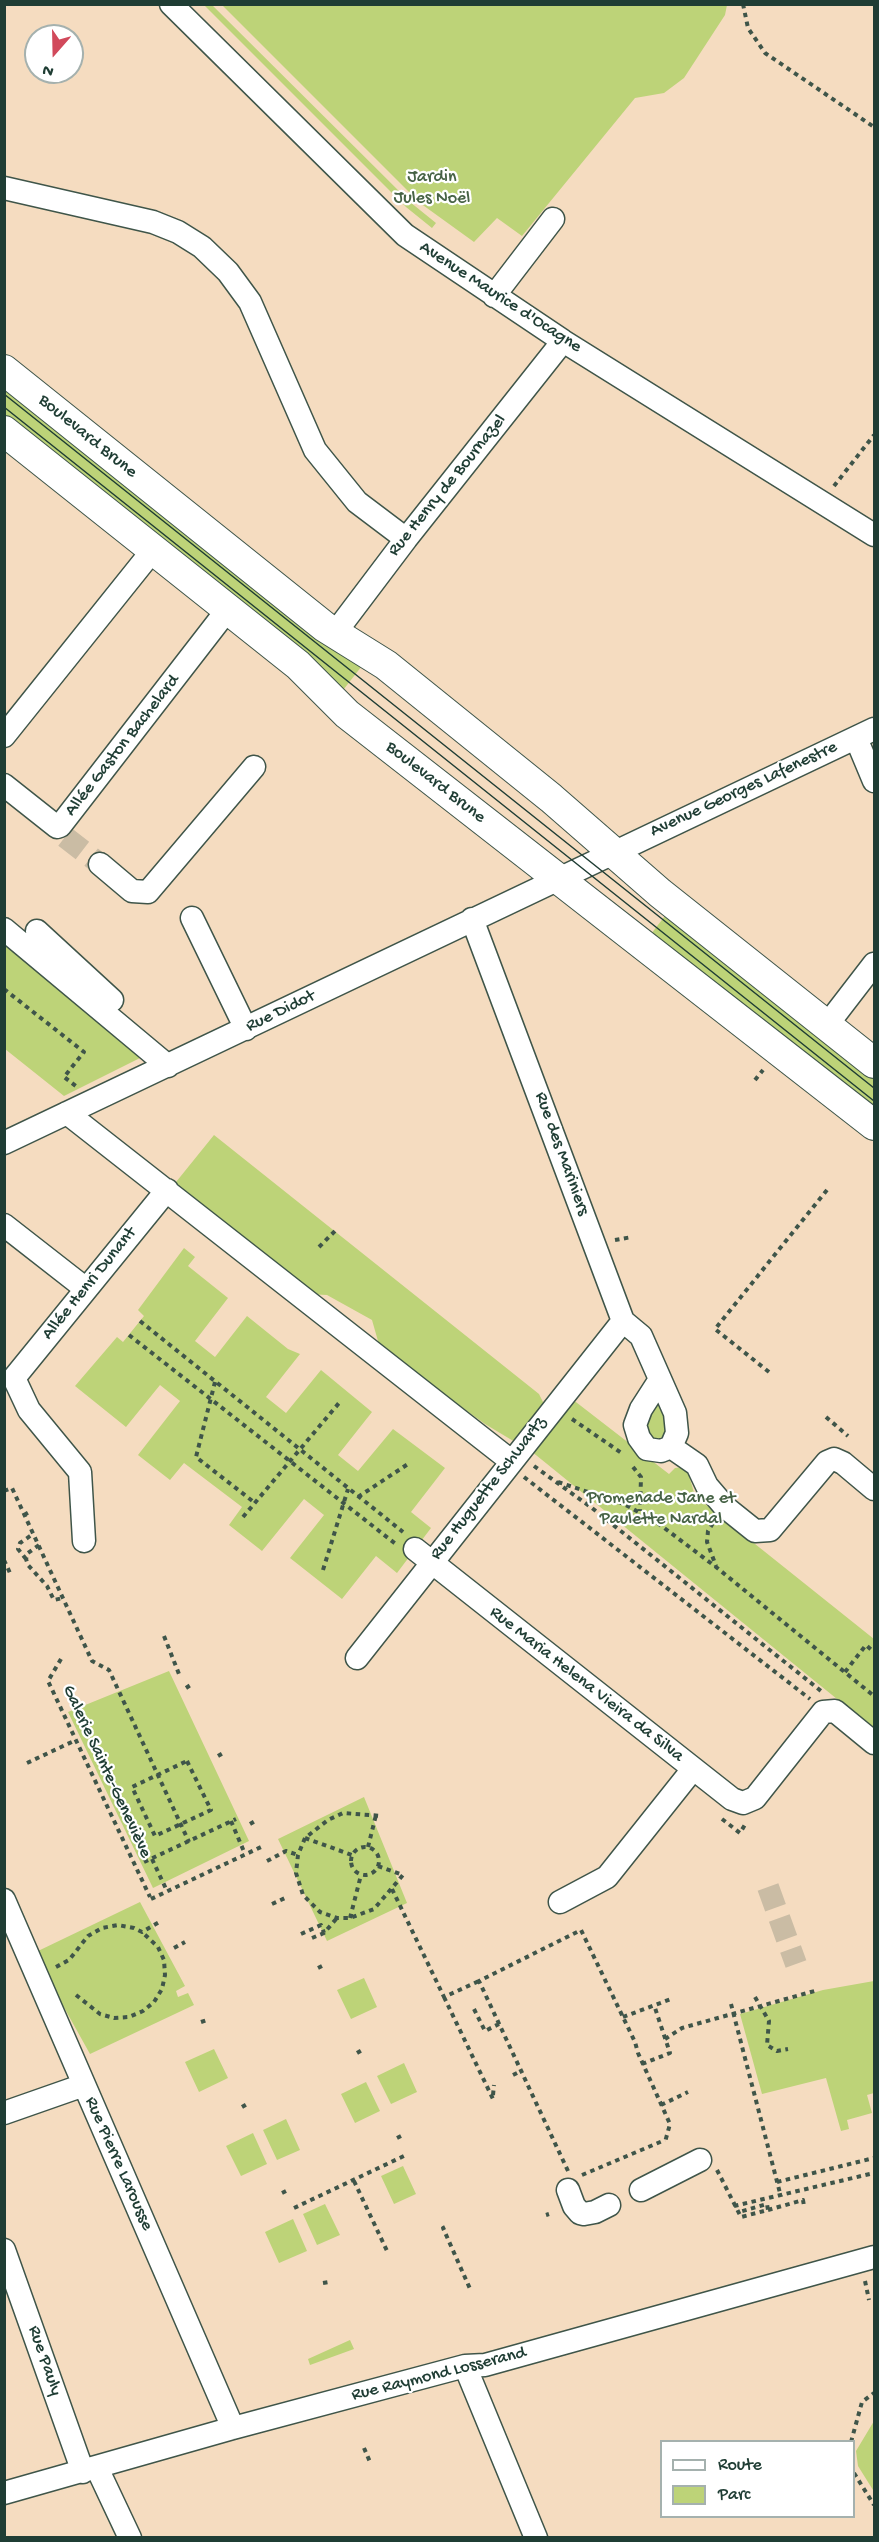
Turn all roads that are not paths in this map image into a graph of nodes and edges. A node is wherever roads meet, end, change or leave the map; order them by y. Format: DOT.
graph roads {
  1 [pos="171,4"];
  2 [pos="4,188"];
  3 [pos="553,219"];
  4 [pos="494,296"];
  5 [pos="564,341"];
  6 [pos="4,370"];
  7 [pos="4,431"];
  8 [pos="874,535"];
  9 [pos="406,539"];
  10 [pos="153,550"];
  11 [pos="228,609"];
  12 [pos="335,633"];
  13 [pos="865,733"];
  14 [pos="4,736"];
  15 [pos="254,767"];
  16 [pos="874,781"];
  17 [pos="4,784"];
  18 [pos="614,851"];
  19 [pos="100,864"];
  20 [pos="558,879"];
  21 [pos="192,918"];
  22 [pos="472,919"];
  23 [pos="4,929"];
  24 [pos="37,931"];
  25 [pos="874,964"];
  26 [pos="116,1022"];
  27 [pos="827,1025"];
  28 [pos="246,1029"];
  29 [pos="874,1063"];
  30 [pos="168,1066"];
  31 [pos="67,1113"];
  32 [pos="874,1125"];
  33 [pos="4,1143"];
  34 [pos="167,1190"];
  35 [pos="4,1225"];
  36 [pos="86,1289"];
  37 [pos="623,1322"];
  38 [pos="659,1381"];
  39 [pos="671,1447"];
  40 [pos="509,1464"];
  41 [pos="874,1490"];
  42 [pos="84,1541"];
  43 [pos="418,1553"];
  44 [pos="357,1658"];
  45 [pos="874,1743"];
  46 [pos="693,1769"];
  47 [pos="4,1900"];
  48 [pos="560,1902"];
  49 [pos="84,2085"];
  50 [pos="4,2113"];
  51 [pos="707,2162"];
  52 [pos="568,2190"];
  53 [pos="641,2190"];
  54 [pos="609,2205"];
  55 [pos="4,2250"];
  56 [pos="874,2257"];
  57 [pos="465,2366"];
  58 [pos="233,2428"];
  59 [pos="90,2470"];
  60 [pos="4,2493"];
  61 [pos="130,2538"];
  62 [pos="536,2538"];
  1 -- 4 [label="street, Avenue Maurice d'Ocagne"];
  2 -- 9 [label="street"];
  3 -- 4 [label="street"];
  4 -- 5 [label="street, Avenue Maurice d'Ocagne"];
  5 -- 8 [label="street, Avenue Maurice d'Ocagne"];
  5 -- 9 [label="street, Rue Henry de Bournazel"];
  6 -- 12 [label="main road, Boulevard Brune"];
  7 -- 10 [label="main road, Boulevard Brune"];
  9 -- 12 [label="street, Rue Henry de Bournazel"];
  10 -- 11 [label="main road, Boulevard Brune"];
  10 -- 14 [label="street"];
  11 -- 17 [label="street, Allée Gaston Bachelard"];
  11 -- 20 [label="main road, Boulevard Brune"];
  12 -- 18 [label="main road, Boulevard Brune"];
  13 -- 16 [label="street"];
  13 -- 18 [label="street, Avenue Georges Lafenestre"];
  15 -- 19 [label="street"];
  18 -- 20 [label="street, Avenue Georges Lafenestre"];
  18 -- 27 [label="main road, Boulevard Brune"];
  20 -- 22 [label="street, Rue Didot"];
  20 -- 32 [label="main road, Boulevard Brune"];
  21 -- 28 [label="street"];
  22 -- 28 [label="street, Rue Didot"];
  22 -- 37 [label="street, Rue des Mariniers"];
  23 -- 26 [label="street"];
  24 -- 26 [label="street"];
  25 -- 27 [label="street"];
  26 -- 30 [label="street"];
  27 -- 29 [label="main road, Boulevard Brune"];
  28 -- 30 [label="street, Rue Didot"];
  30 -- 31 [label="street, Rue Didot"];
  31 -- 33 [label="street, Rue Didot"];
  31 -- 34 [label="street"];
  34 -- 36 [label="street, Allée Henri Dunant"];
  34 -- 40 [label="street"];
  35 -- 36 [label="street"];
  36 -- 42 [label="street, Allée Henri Dunant"];
  37 -- 38 [label="street, Rue des Mariniers"];
  37 -- 40 [label="street, Rue Huguette Schwartz"];
  38 -- 39 [label="street, Rue des Mariniers"];
  38 -- 39 [label="street"];
  39 -- 41 [label="street"];
  40 -- 43 [label="street, Rue Huguette Schwartz"];
  43 -- 44 [label="street, Rue Huguette Schwartz"];
  43 -- 46 [label="street, Rue Maria Helena Vieira da Silva"];
  45 -- 46 [label="street, Rue Maria Helena Vieira da Silva"];
  46 -- 48 [label="street"];
  47 -- 49 [label="street, Rue Pierre Larousse"];
  49 -- 50 [label="street"];
  49 -- 58 [label="street, Rue Pierre Larousse"];
  51 -- 53 [label="street"];
  52 -- 54 [label="street"];
  55 -- 59 [label="street, Rue Pauly"];
  56 -- 57 [label="street, Rue Raymond Losserand"];
  57 -- 58 [label="street, Rue Raymond Losserand"];
  57 -- 62 [label="street"];
  58 -- 59 [label="street, Rue Raymond Losserand"];
  59 -- 60 [label="street, Rue Raymond Losserand"];
  59 -- 61 [label="street, Rue Pauly"];
}
